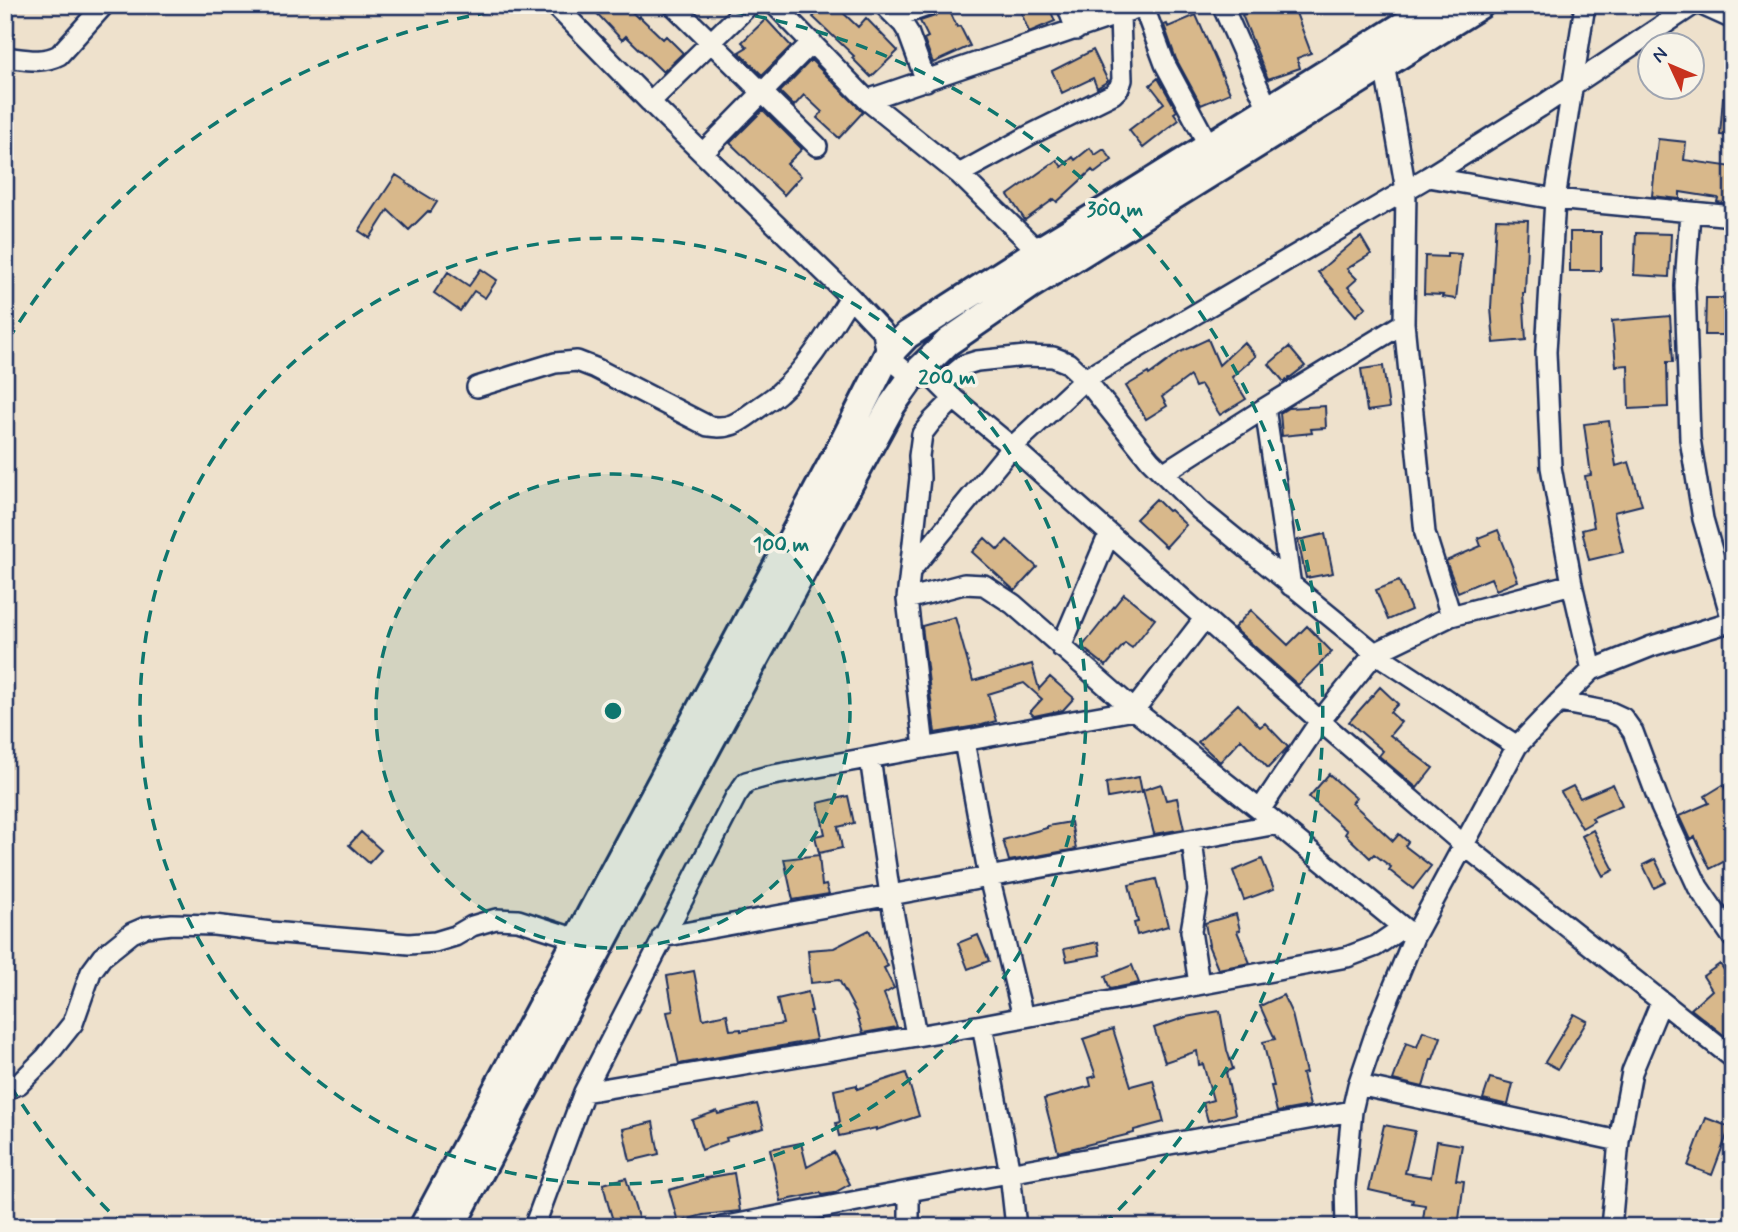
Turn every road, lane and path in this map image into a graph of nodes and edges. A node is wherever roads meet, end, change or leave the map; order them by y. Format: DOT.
graph roads {
  1 [pos="104,5"];
  2 [pos="555,5"];
  3 [pos="673,5"];
  4 [pos="749,5"];
  5 [pos="775,5"];
  6 [pos="930,5"];
  7 [pos="1067,5"];
  8 [pos="1144,5"];
  9 [pos="1222,5"];
  10 [pos="1436,5"];
  11 [pos="1480,5"];
  12 [pos="1585,5"];
  13 [pos="1693,5"];
  14 [pos="1702,5"];
  15 [pos="890,11"];
  16 [pos="1120,15"];
  17 [pos="1733,19"];
  18 [pos="1076,30"];
  19 [pos="812,42"];
  20 [pos="710,43"];
  21 [pos="5,57"];
  22 [pos="1384,64"];
  23 [pos="926,81"];
  24 [pos="1573,86"];
  25 [pos="762,93"];
  26 [pos="867,100"];
  27 [pos="650,102"];
  28 [pos="1268,109"];
  29 [pos="817,146"];
  30 [pos="1209,146"];
  31 [pos="703,153"];
  32 [pos="959,174"];
  33 [pos="1428,177"];
  34 [pos="1406,190"];
  35 [pos="1555,199"];
  36 [pos="1690,212"];
  37 [pos="1733,216"];
  38 [pos="1038,251"];
  39 [pos="850,297"];
  40 [pos="1404,323"];
  41 [pos="892,341"];
  42 [pos="934,379"];
  43 [pos="1085,379"];
  44 [pos="477,387"];
  45 [pos="1265,408"];
  46 [pos="1012,447"];
  47 [pos="1163,473"];
  48 [pos="1109,534"];
  49 [pos="911,570"];
  50 [pos="1572,584"];
  51 [pos="1291,586"];
  52 [pos="907,599"];
  53 [pos="1451,616"];
  54 [pos="1204,619"];
  55 [pos="1732,622"];
  56 [pos="1061,646"];
  57 [pos="1375,653"];
  58 [pos="1592,670"];
  59 [pos="1559,702"];
  60 [pos="1135,710"];
  61 [pos="1320,721"];
  62 [pos="964,741"];
  63 [pos="1517,746"];
  64 [pos="924,748"];
  65 [pos="870,758"];
  66 [pos="1260,810"];
  67 [pos="1277,824"];
  68 [pos="1192,840"];
  69 [pos="1464,845"];
  70 [pos="989,877"];
  71 [pos="890,895"];
  72 [pos="1408,932"];
  73 [pos="662,937"];
  74 [pos="1733,938"];
  75 [pos="577,939"];
  76 [pos="1199,984"];
  77 [pos="1661,1002"];
  78 [pos="1023,1017"];
  79 [pos="982,1025"];
  80 [pos="916,1035"];
  81 [pos="1733,1058"];
  82 [pos="1357,1085"];
  83 [pos="5,1090"];
  84 [pos="584,1092"];
  85 [pos="1352,1111"];
  86 [pos="1619,1141"];
  87 [pos="1010,1173"];
  88 [pos="909,1191"];
  89 [pos="767,1223"];
  90 [pos="423,1227"];
  91 [pos="452,1227"];
  92 [pos="534,1227"];
  93 [pos="722,1227"];
  94 [pos="909,1227"];
  95 [pos="1016,1227"];
  96 [pos="1346,1227"];
  97 [pos="1611,1227"];
  1 -- 21 [label="street"];
  2 -- 27 [label="street"];
  3 -- 20 [label="street"];
  4 -- 20 [label="street"];
  5 -- 19 [label="street"];
  6 -- 15 [label="street"];
  7 -- 18 [label="street"];
  8 -- 16 [label="street"];
  8 -- 30 [label="street"];
  9 -- 28 [label="street"];
  10 -- 28 [label="main road"];
  11 -- 22 [label="main road"];
  12 -- 24 [label="street"];
  13 -- 24 [label="street"];
  14 -- 17 [label="street"];
  15 -- 23 [label="street"];
  16 -- 18 [label="street"];
  16 -- 32 [label="street"];
  18 -- 23 [label="street"];
  19 -- 25 [label="street"];
  19 -- 26 [label="street"];
  20 -- 25 [label="street"];
  20 -- 27 [label="street"];
  22 -- 34 [label="street"];
  22 -- 42 [label="main road"];
  23 -- 26 [label="street"];
  24 -- 33 [label="street"];
  24 -- 35 [label="street"];
  25 -- 29 [label="street"];
  25 -- 31 [label="street"];
  26 -- 32 [label="street"];
  27 -- 31 [label="street"];
  28 -- 30 [label="main road"];
  30 -- 38 [label="main road"];
  31 -- 39 [label="street"];
  32 -- 38 [label="street"];
  33 -- 34 [label="street"];
  33 -- 35 [label="street"];
  34 -- 40 [label="street"];
  34 -- 43 [label="street"];
  35 -- 36 [label="street"];
  35 -- 50 [label="street"];
  36 -- 37 [label="street"];
  36 -- 55 [label="street"];
  38 -- 41 [label="main road"];
  39 -- 41 [label="street"];
  39 -- 44 [label="street"];
  40 -- 45 [label="street"];
  40 -- 53 [label="street"];
  41 -- 42 [label="street"];
  41 -- 42 [label="street"];
  41 -- 75 [label="main road"];
  42 -- 43 [label="street"];
  42 -- 46 [label="street"];
  42 -- 49 [label="street"];
  42 -- 91 [label="main road"];
  43 -- 46 [label="street"];
  43 -- 47 [label="street"];
  45 -- 47 [label="street"];
  45 -- 51 [label="street"];
  46 -- 48 [label="street"];
  46 -- 49 [label="street"];
  47 -- 51 [label="street"];
  48 -- 54 [label="street"];
  48 -- 56 [label="street"];
  49 -- 52 [label="street"];
  50 -- 53 [label="street"];
  50 -- 58 [label="street"];
  51 -- 57 [label="street"];
  52 -- 56 [label="street"];
  52 -- 64 [label="street"];
  53 -- 57 [label="street"];
  54 -- 60 [label="street"];
  54 -- 61 [label="street"];
  55 -- 58 [label="street"];
  56 -- 60 [label="street"];
  57 -- 61 [label="street"];
  57 -- 63 [label="street"];
  58 -- 59 [label="street"];
  59 -- 63 [label="street"];
  59 -- 74 [label="street"];
  60 -- 62 [label="street"];
  60 -- 66 [label="street"];
  61 -- 66 [label="street"];
  61 -- 69 [label="street"];
  62 -- 64 [label="street"];
  62 -- 70 [label="street"];
  63 -- 69 [label="street"];
  64 -- 65 [label="street"];
  65 -- 71 [label="street"];
  65 -- 73 [label="street"];
  66 -- 67 [label="street"];
  67 -- 68 [label="street"];
  67 -- 72 [label="street"];
  68 -- 70 [label="street"];
  68 -- 76 [label="street"];
  69 -- 72 [label="street"];
  69 -- 77 [label="street"];
  70 -- 71 [label="street"];
  70 -- 78 [label="street"];
  71 -- 73 [label="street"];
  71 -- 80 [label="street"];
  72 -- 76 [label="street"];
  72 -- 82 [label="street"];
  73 -- 84 [label="street"];
  75 -- 83 [label="street"];
  75 -- 90 [label="main road"];
  76 -- 78 [label="street"];
  77 -- 81 [label="street"];
  77 -- 86 [label="street"];
  78 -- 79 [label="street"];
  79 -- 80 [label="street"];
  79 -- 87 [label="street"];
  80 -- 84 [label="street"];
  82 -- 85 [label="street"];
  82 -- 86 [label="street"];
  84 -- 92 [label="street"];
  85 -- 87 [label="street"];
  85 -- 96 [label="street"];
  86 -- 97 [label="street"];
  87 -- 88 [label="street"];
  87 -- 95 [label="street"];
  88 -- 89 [label="street"];
  88 -- 94 [label="street"];
  89 -- 93 [label="street"];
}
